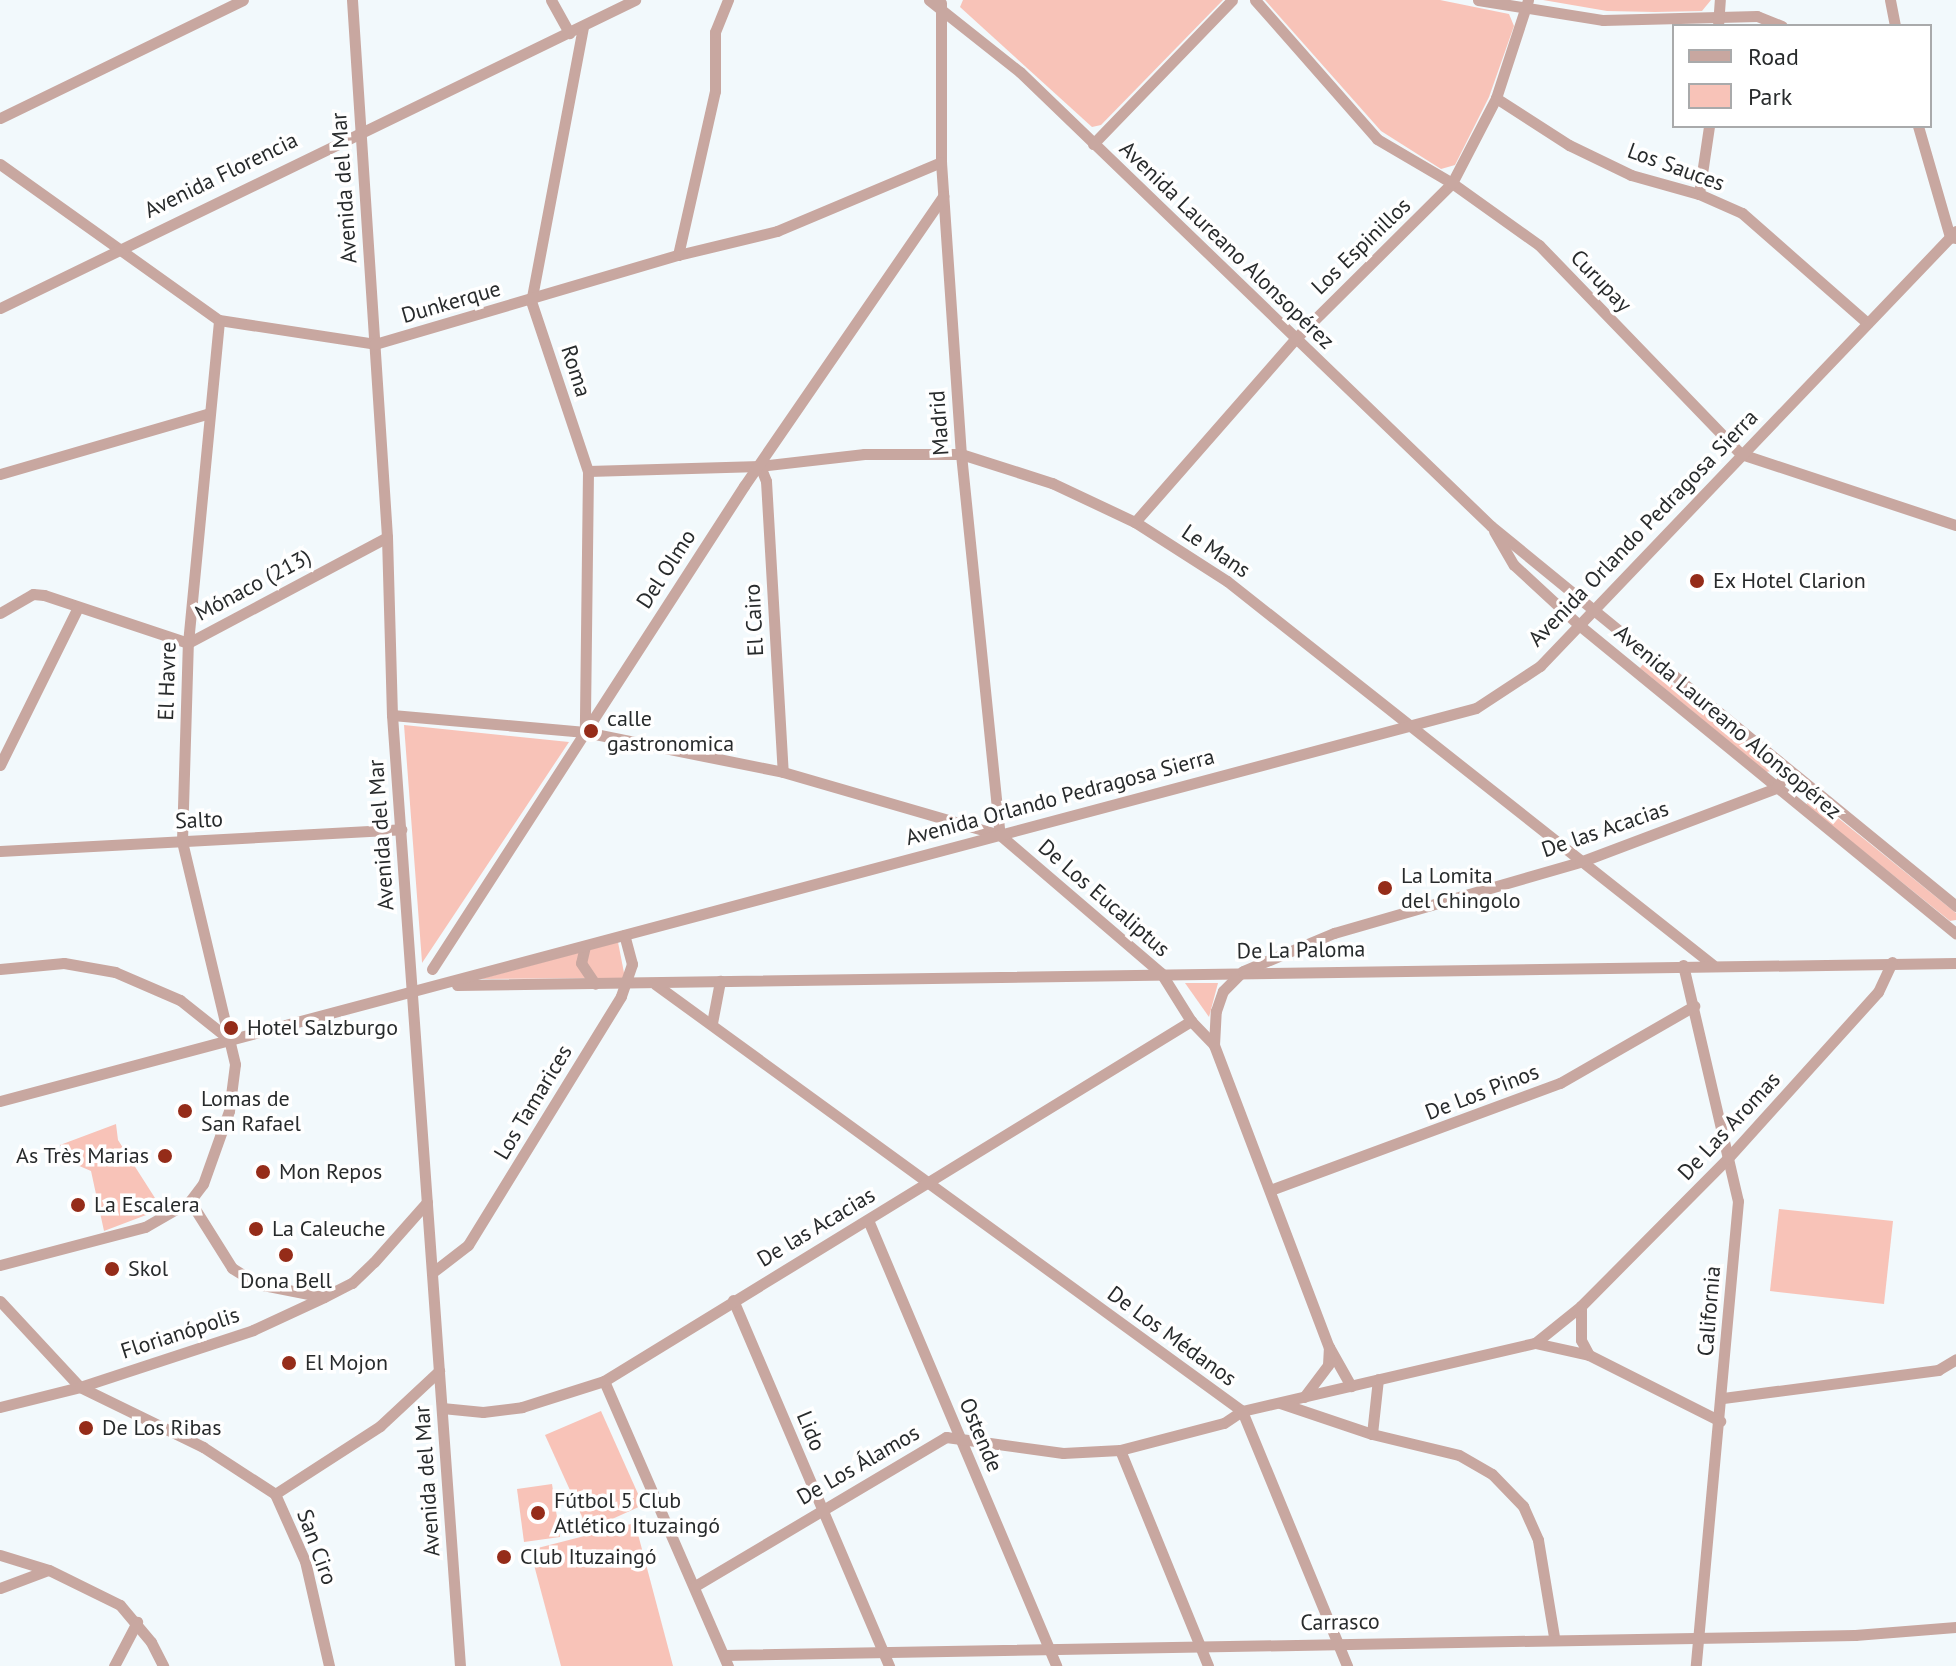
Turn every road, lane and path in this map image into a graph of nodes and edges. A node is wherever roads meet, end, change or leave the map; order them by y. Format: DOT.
graph roads {
  1 [pos="243,0"];
  2 [pos="352,0"];
  3 [pos="551,0"];
  4 [pos="635,0"];
  5 [pos="728,0"];
  6 [pos="929,0"];
  7 [pos="1232,0"];
  8 [pos="1255,0"];
  9 [pos="1478,0"];
  10 [pos="1720,0"];
  11 [pos="1890,0"];
  12 [pos="943,2"];
  13 [pos="1527,4"];
  14 [pos="1719,22"];
  15 [pos="1777,24"];
  16 [pos="1895,24"];
  17 [pos="583,27"];
  18 [pos="569,33"];
  19 [pos="1496,98"];
  20 [pos="0,118"];
  21 [pos="1709,128"];
  22 [pos="1919,128"];
  23 [pos="360,131"];
  24 [pos="1093,144"];
  25 [pos="941,162"];
  26 [pos="0,164"];
  27 [pos="1452,183"];
  28 [pos="1699,194"];
  29 [pos="943,196"];
  30 [pos="1954,236"];
  31 [pos="116,247"];
  32 [pos="678,255"];
  33 [pos="531,301"];
  34 [pos="0,308"];
  35 [pos="219,320"];
  36 [pos="1867,323"];
  37 [pos="1296,338"];
  38 [pos="375,344"];
  39 [pos="206,414"];
  40 [pos="961,454"];
  41 [pos="1741,454"];
  42 [pos="760,466"];
  43 [pos="588,471"];
  44 [pos="0,474"];
  45 [pos="1954,521"];
  46 [pos="1135,522"];
  47 [pos="1491,526"];
  48 [pos="387,537"];
  49 [pos="1542,565"];
  50 [pos="1530,579"];
  51 [pos="78,607"];
  52 [pos="1593,610"];
  53 [pos="0,613"];
  54 [pos="1579,625"];
  55 [pos="188,643"];
  56 [pos="1641,650"];
  57 [pos="1628,666"];
  58 [pos="392,715"];
  59 [pos="1411,722"];
  60 [pos="585,732"];
  61 [pos="0,765"];
  62 [pos="1789,771"];
  63 [pos="783,772"];
  64 [pos="1776,788"];
  65 [pos="401,829"];
  66 [pos="1000,835"];
  67 [pos="182,841"];
  68 [pos="0,851"];
  69 [pos="1580,862"];
  70 [pos="1956,906"];
  71 [pos="1956,934"];
  72 [pos="624,935"];
  73 [pos="585,946"];
  74 [pos="1892,962"];
  75 [pos="1956,963"];
  76 [pos="632,964"];
  77 [pos="1683,965"];
  78 [pos="1713,965"];
  79 [pos="0,969"];
  80 [pos="432,969"];
  81 [pos="1243,971"];
  82 [pos="1161,973"];
  83 [pos="720,981"];
  84 [pos="627,983"];
  85 [pos="651,983"];
  86 [pos="595,984"];
  87 [pos="438,985"];
  88 [pos="412,990"];
  89 [pos="1694,1006"];
  90 [pos="1191,1021"];
  91 [pos="712,1023"];
  92 [pos="227,1039"];
  93 [pos="1214,1045"];
  94 [pos="0,1101"];
  95 [pos="1727,1159"];
  96 [pos="928,1182"];
  97 [pos="1273,1189"];
  98 [pos="190,1201"];
  99 [pos="427,1202"];
  100 [pos="868,1220"];
  101 [pos="0,1265"];
  102 [pos="433,1272"];
  103 [pos="324,1297"];
  104 [pos="733,1300"];
  105 [pos="0,1301"];
  106 [pos="1581,1306"];
  107 [pos="1535,1343"];
  108 [pos="1329,1347"];
  109 [pos="1589,1355"];
  110 [pos="1956,1359"];
  111 [pos="439,1371"];
  112 [pos="1378,1379"];
  113 [pos="604,1381"];
  114 [pos="1351,1386"];
  115 [pos="80,1387"];
  116 [pos="1304,1397"];
  117 [pos="1723,1398"];
  118 [pos="1280,1403"];
  119 [pos="0,1407"];
  120 [pos="442,1408"];
  121 [pos="1242,1411"];
  122 [pos="1720,1421"];
  123 [pos="1372,1434"];
  124 [pos="960,1438"];
  125 [pos="1120,1450"];
  126 [pos="275,1494"];
  127 [pos="822,1508"];
  128 [pos="0,1555"];
  129 [pos="49,1570"];
  130 [pos="695,1586"];
  131 [pos="0,1588"];
  132 [pos="137,1622"];
  133 [pos="1956,1627"];
  134 [pos="1700,1634"];
  135 [pos="1554,1637"];
  136 [pos="1337,1643"];
  137 [pos="1199,1645"];
  138 [pos="1049,1648"];
  139 [pos="882,1649"];
  140 [pos="726,1661"];
  141 [pos="114,1666"];
  142 [pos="163,1666"];
  143 [pos="329,1666"];
  144 [pos="460,1666"];
  145 [pos="889,1666"];
  146 [pos="1056,1666"];
  147 [pos="1208,1666"];
  148 [pos="1347,1666"];
  149 [pos="1696,1666"];
  1 -- 20 [label="street"];
  2 -- 23 [label="street, Avenida del Mar"];
  3 -- 18 [label="street"];
  4 -- 17 [label="street, Avenida Florencia"];
  5 -- 32 [label="street"];
  6 -- 12 [label="street, Avenida Laureano Alonsopérez"];
  7 -- 24 [label="street"];
  8 -- 27 [label="street, Curupay"];
  9 -- 13 [label="street"];
  10 -- 14 [label="street"];
  11 -- 16 [label="street"];
  12 -- 24 [label="street, Avenida Laureano Alonsopérez"];
  12 -- 25 [label="street, Madrid"];
  13 -- 14 [label="street"];
  13 -- 19 [label="street, Los Espinillos"];
  14 -- 15 [label="street"];
  17 -- 18 [label="street, Avenida Florencia"];
  17 -- 33 [label="street, Roma"];
  18 -- 23 [label="street, Avenida Florencia"];
  19 -- 27 [label="street, Los Espinillos"];
  19 -- 28 [label="street, Los Sauces"];
  21 -- 28 [label="street"];
  22 -- 30 [label="street"];
  23 -- 31 [label="street, Avenida Florencia"];
  23 -- 38 [label="street, Avenida del Mar"];
  24 -- 37 [label="street, Avenida Laureano Alonsopérez"];
  25 -- 29 [label="street, Madrid"];
  25 -- 32 [label="street, Dunkerque"];
  26 -- 31 [label="street, Dunkerque"];
  27 -- 37 [label="street, Los Espinillos"];
  27 -- 41 [label="street, Curupay"];
  28 -- 36 [label="street, Los Sauces"];
  29 -- 40 [label="street, Madrid"];
  29 -- 42 [label="street, Del Olmo"];
  30 -- 36 [label="street, Avenida Orlando Pedragosa Sierra"];
  31 -- 34 [label="street, Avenida Florencia"];
  31 -- 35 [label="street, Dunkerque"];
  32 -- 33 [label="street, Dunkerque"];
  33 -- 38 [label="street, Dunkerque"];
  33 -- 43 [label="street, Roma"];
  35 -- 38 [label="street, Dunkerque"];
  35 -- 39 [label="street, El Havre"];
  36 -- 41 [label="street, Avenida Orlando Pedragosa Sierra"];
  37 -- 46 [label="street, Los Espinillos"];
  37 -- 47 [label="street, Avenida Laureano Alonsopérez"];
  38 -- 48 [label="street, Avenida del Mar"];
  39 -- 44 [label="street"];
  39 -- 55 [label="street, El Havre"];
  40 -- 42 [label="street, Le Mans"];
  40 -- 46 [label="street, Le Mans"];
  40 -- 66 [label="street, Madrid"];
  41 -- 45 [label="street, Curupay"];
  41 -- 52 [label="street, Avenida Orlando Pedragosa Sierra"];
  42 -- 43 [label="street, Le Mans"];
  42 -- 60 [label="street, Del Olmo"];
  42 -- 63 [label="street, El Cairo"];
  43 -- 60 [label="street, Roma"];
  46 -- 59 [label="street, Le Mans"];
  47 -- 49 [label="street, Avenida Laureano Alonsopérez"];
  47 -- 50 [label="street, Avenida Laureano Alonsopérez"];
  48 -- 55 [label="street, Mónaco (213)"];
  48 -- 58 [label="street, Avenida del Mar"];
  49 -- 50 [label="street"];
  49 -- 52 [label="street, Avenida Laureano Alonsopérez"];
  50 -- 54 [label="street, Avenida Laureano Alonsopérez"];
  51 -- 53 [label="street, Mónaco (213)"];
  51 -- 55 [label="street, Mónaco (213)"];
  51 -- 61 [label="street"];
  52 -- 54 [label="street, Avenida Orlando Pedragosa Sierra"];
  52 -- 56 [label="street, Avenida Laureano Alonsopérez"];
  54 -- 57 [label="street, Avenida Laureano Alonsopérez"];
  54 -- 59 [label="street, Avenida Orlando Pedragosa Sierra"];
  55 -- 67 [label="street, El Havre"];
  56 -- 57 [label="street"];
  56 -- 62 [label="street, Avenida Laureano Alonsopérez"];
  57 -- 64 [label="street, Avenida Laureano Alonsopérez"];
  58 -- 60 [label="street, De Los Eucaliptus"];
  58 -- 65 [label="street, Avenida del Mar"];
  59 -- 66 [label="street, Avenida Orlando Pedragosa Sierra"];
  59 -- 69 [label="street, Le Mans"];
  60 -- 63 [label="street, De Los Eucaliptus"];
  60 -- 80 [label="street, Del Olmo"];
  62 -- 64 [label="street"];
  62 -- 70 [label="street, Avenida Laureano Alonsopérez"];
  63 -- 66 [label="street, De Los Eucaliptus"];
  64 -- 69 [label="street, De las Acacias"];
  64 -- 71 [label="street, Avenida Laureano Alonsopérez"];
  65 -- 67 [label="street, Salto"];
  65 -- 88 [label="street, Avenida del Mar"];
  66 -- 72 [label="street, Avenida Orlando Pedragosa Sierra"];
  66 -- 82 [label="street, De Los Eucaliptus"];
  67 -- 68 [label="street, Salto"];
  67 -- 92 [label="street, El Havre"];
  69 -- 78 [label="street, Le Mans"];
  69 -- 81 [label="street, De las Acacias"];
  72 -- 73 [label="street, Avenida Orlando Pedragosa Sierra"];
  72 -- 76 [label="street"];
  73 -- 86 [label="street"];
  73 -- 87 [label="street, Avenida Orlando Pedragosa Sierra"];
  74 -- 75 [label="street, De La Paloma"];
  74 -- 78 [label="street, De La Paloma"];
  74 -- 95 [label="street, De Las Aromas"];
  76 -- 84 [label="street, Los Tamarices"];
  76 -- 85 [label="street"];
  77 -- 78 [label="street, De La Paloma"];
  77 -- 81 [label="street, De La Paloma"];
  77 -- 89 [label="street, California"];
  79 -- 92 [label="street"];
  81 -- 82 [label="street, De La Paloma"];
  81 -- 93 [label="street"];
  82 -- 83 [label="street, De La Paloma"];
  82 -- 90 [label="street, De Los Eucaliptus"];
  83 -- 85 [label="street, De La Paloma"];
  83 -- 91 [label="street"];
  84 -- 85 [label="street, De La Paloma"];
  84 -- 86 [label="street, De La Paloma"];
  84 -- 102 [label="street, Los Tamarices"];
  85 -- 91 [label="street, De Los Médanos"];
  86 -- 87 [label="street, De La Paloma"];
  87 -- 88 [label="street, Avenida Orlando Pedragosa Sierra"];
  88 -- 92 [label="street, Avenida Orlando Pedragosa Sierra"];
  88 -- 99 [label="street, Avenida del Mar"];
  89 -- 95 [label="street, California"];
  89 -- 97 [label="street, De Los Pinos"];
  90 -- 93 [label="street, De Los Eucaliptus"];
  90 -- 96 [label="street, De las Acacias"];
  91 -- 96 [label="street, De Los Médanos"];
  92 -- 94 [label="street, Avenida Orlando Pedragosa Sierra"];
  92 -- 98 [label="street, El Havre"];
  93 -- 97 [label="street, De Los Eucaliptus"];
  95 -- 106 [label="street, De Las Aromas"];
  95 -- 117 [label="street, California"];
  96 -- 100 [label="street, De las Acacias"];
  96 -- 121 [label="street, De Los Médanos"];
  97 -- 108 [label="street, De Los Eucaliptus"];
  98 -- 101 [label="street"];
  98 -- 103 [label="street"];
  99 -- 102 [label="street, Avenida del Mar"];
  99 -- 103 [label="street, Florianópolis"];
  100 -- 104 [label="street, De las Acacias"];
  100 -- 124 [label="street, Ostende"];
  102 -- 111 [label="street, Avenida del Mar"];
  103 -- 115 [label="street, Florianópolis"];
  104 -- 113 [label="street, De las Acacias"];
  104 -- 127 [label="street, Lido"];
  105 -- 115 [label="street, San Ciro"];
  106 -- 107 [label="street, De Las Aromas"];
  106 -- 109 [label="street"];
  107 -- 109 [label="street, De Los Médanos"];
  107 -- 112 [label="street, De Los Médanos"];
  108 -- 114 [label="street, De Los Eucaliptus"];
  108 -- 116 [label="street"];
  109 -- 122 [label="street, De Los Médanos"];
  110 -- 117 [label="street"];
  111 -- 120 [label="street, Avenida del Mar"];
  111 -- 126 [label="street"];
  112 -- 114 [label="street, De Los Médanos"];
  112 -- 123 [label="street"];
  113 -- 120 [label="street, De las Acacias"];
  113 -- 130 [label="street"];
  114 -- 116 [label="street, De Los Médanos"];
  115 -- 119 [label="street, Florianópolis"];
  115 -- 126 [label="street, San Ciro"];
  116 -- 118 [label="street, De Los Médanos"];
  117 -- 122 [label="street, California"];
  118 -- 121 [label="street, De Los Médanos"];
  118 -- 123 [label="street"];
  120 -- 144 [label="street, Avenida del Mar"];
  121 -- 125 [label="street, De Los Álamos"];
  121 -- 136 [label="street"];
  122 -- 134 [label="street, California"];
  123 -- 135 [label="street"];
  124 -- 125 [label="street, De Los Álamos"];
  124 -- 127 [label="street, De Los Álamos"];
  124 -- 138 [label="street, Ostende"];
  125 -- 137 [label="street"];
  126 -- 143 [label="street, San Ciro"];
  127 -- 130 [label="street, De Los Álamos"];
  127 -- 139 [label="street, Lido"];
  128 -- 129 [label="street"];
  129 -- 131 [label="street"];
  129 -- 132 [label="street"];
  130 -- 140 [label="street"];
  132 -- 141 [label="street"];
  132 -- 142 [label="street"];
  133 -- 134 [label="street, Carrasco"];
  134 -- 135 [label="street, Carrasco"];
  134 -- 149 [label="street, California"];
  135 -- 136 [label="street, Carrasco"];
  136 -- 137 [label="street, Carrasco"];
  136 -- 148 [label="street"];
  137 -- 138 [label="street, Carrasco"];
  137 -- 147 [label="street"];
  138 -- 139 [label="street, Carrasco"];
  138 -- 146 [label="street, Ostende"];
  139 -- 140 [label="street, Carrasco"];
  139 -- 145 [label="street, Lido"];
}
